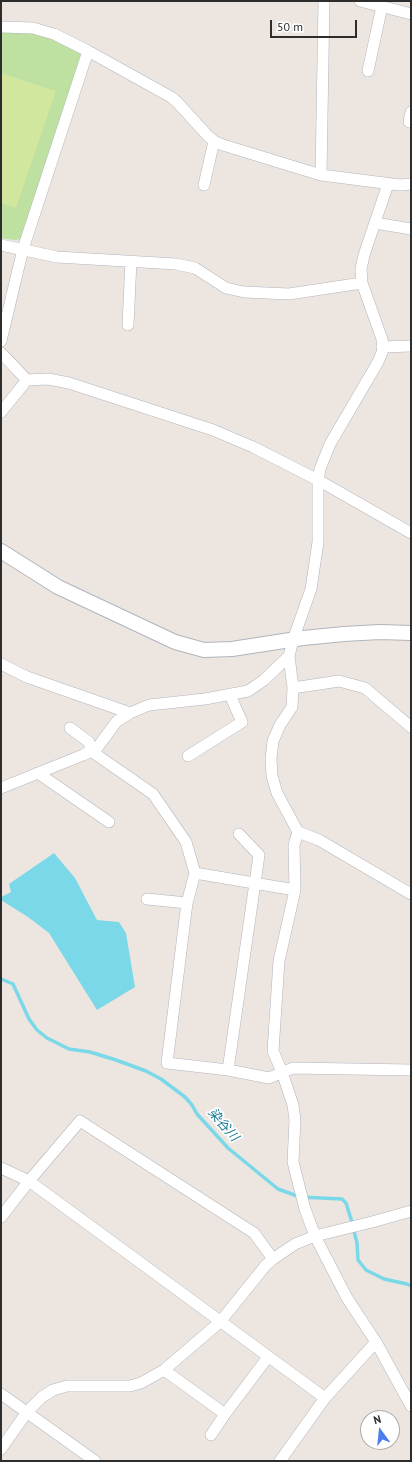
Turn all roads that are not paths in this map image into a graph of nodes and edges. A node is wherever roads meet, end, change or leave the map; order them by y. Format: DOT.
graph roads {
  1 [pos="324,1"];
  2 [pos="360,1"];
  3 [pos="382,6"];
  4 [pos="411,14"];
  5 [pos="1,27"];
  6 [pos="88,51"];
  7 [pos="368,71"];
  8 [pos="214,141"];
  9 [pos="321,175"];
  10 [pos="388,184"];
  11 [pos="411,184"];
  12 [pos="204,185"];
  13 [pos="375,223"];
  14 [pos="411,229"];
  15 [pos="1,245"];
  16 [pos="23,249"];
  17 [pos="131,261"];
  18 [pos="362,283"];
  19 [pos="128,325"];
  20 [pos="1,340"];
  21 [pos="411,346"];
  22 [pos="382,347"];
  23 [pos="1,353"];
  24 [pos="27,380"];
  25 [pos="1,412"];
  26 [pos="318,480"];
  27 [pos="410,528"];
  28 [pos="1,552"];
  29 [pos="411,633"];
  30 [pos="293,640"];
  31 [pos="289,656"];
  32 [pos="1,664"];
  33 [pos="293,688"];
  34 [pos="230,695"];
  35 [pos="130,713"];
  36 [pos="411,727"];
  37 [pos="70,728"];
  38 [pos="91,751"];
  39 [pos="188,756"];
  40 [pos="38,773"];
  41 [pos="1,788"];
  42 [pos="109,822"];
  43 [pos="298,832"];
  44 [pos="239,834"];
  45 [pos="195,873"];
  46 [pos="255,883"];
  47 [pos="295,890"];
  48 [pos="411,894"];
  49 [pos="147,899"];
  50 [pos="187,904"];
  51 [pos="228,1070"];
  52 [pos="411,1070"];
  53 [pos="282,1072"];
  54 [pos="1,1168"];
  55 [pos="29,1181"];
  56 [pos="411,1211"];
  57 [pos="1,1217"];
  58 [pos="315,1236"];
  59 [pos="274,1259"];
  60 [pos="220,1322"];
  61 [pos="376,1342"];
  62 [pos="268,1357"];
  63 [pos="164,1370"];
  64 [pos="1,1394"];
  65 [pos="325,1398"];
  66 [pos="411,1406"];
  67 [pos="27,1412"];
  68 [pos="225,1414"];
  69 [pos="211,1435"];
  70 [pos="1,1449"];
  71 [pos="95,1461"];
  72 [pos="280,1461"];
  1 -- 9 [label="street"];
  2 -- 3 [label="street"];
  3 -- 4 [label="street"];
  3 -- 7 [label="street"];
  5 -- 6 [label="street"];
  6 -- 8 [label="street"];
  6 -- 16 [label="street"];
  8 -- 9 [label="street"];
  8 -- 12 [label="street"];
  9 -- 10 [label="street"];
  10 -- 11 [label="street"];
  10 -- 13 [label="street"];
  13 -- 14 [label="street"];
  13 -- 18 [label="street"];
  15 -- 16 [label="street"];
  16 -- 17 [label="street"];
  16 -- 20 [label="street"];
  17 -- 18 [label="street"];
  17 -- 19 [label="street"];
  18 -- 22 [label="street"];
  21 -- 22 [label="street"];
  22 -- 26 [label="street"];
  23 -- 24 [label="street"];
  24 -- 25 [label="street"];
  24 -- 26 [label="street"];
  26 -- 27 [label="street"];
  26 -- 30 [label="street"];
  28 -- 30 [label="street"];
  29 -- 30 [label="street"];
  30 -- 31 [label="street"];
  31 -- 33 [label="street"];
  31 -- 34 [label="street"];
  32 -- 35 [label="street"];
  33 -- 36 [label="street"];
  33 -- 43 [label="street"];
  34 -- 35 [label="street"];
  34 -- 39 [label="street"];
  35 -- 38 [label="street"];
  37 -- 38 [label="street"];
  38 -- 40 [label="street"];
  38 -- 45 [label="street"];
  40 -- 41 [label="street"];
  40 -- 42 [label="street"];
  43 -- 47 [label="street"];
  43 -- 48 [label="street"];
  44 -- 46 [label="street"];
  45 -- 46 [label="street"];
  45 -- 50 [label="street"];
  46 -- 47 [label="street"];
  46 -- 51 [label="street"];
  47 -- 53 [label="street"];
  49 -- 50 [label="street"];
  50 -- 51 [label="street"];
  51 -- 53 [label="street"];
  52 -- 53 [label="street"];
  53 -- 58 [label="street"];
  54 -- 55 [label="street"];
  55 -- 57 [label="street"];
  55 -- 59 [label="street"];
  55 -- 60 [label="street"];
  56 -- 58 [label="street"];
  58 -- 59 [label="street"];
  58 -- 61 [label="street"];
  59 -- 60 [label="street"];
  60 -- 62 [label="street"];
  60 -- 63 [label="street"];
  61 -- 65 [label="street"];
  61 -- 66 [label="street"];
  62 -- 65 [label="street"];
  62 -- 68 [label="street"];
  63 -- 67 [label="street"];
  63 -- 68 [label="street"];
  64 -- 67 [label="street"];
  65 -- 72 [label="street"];
  67 -- 70 [label="street"];
  67 -- 71 [label="street"];
  68 -- 69 [label="street"];
}
